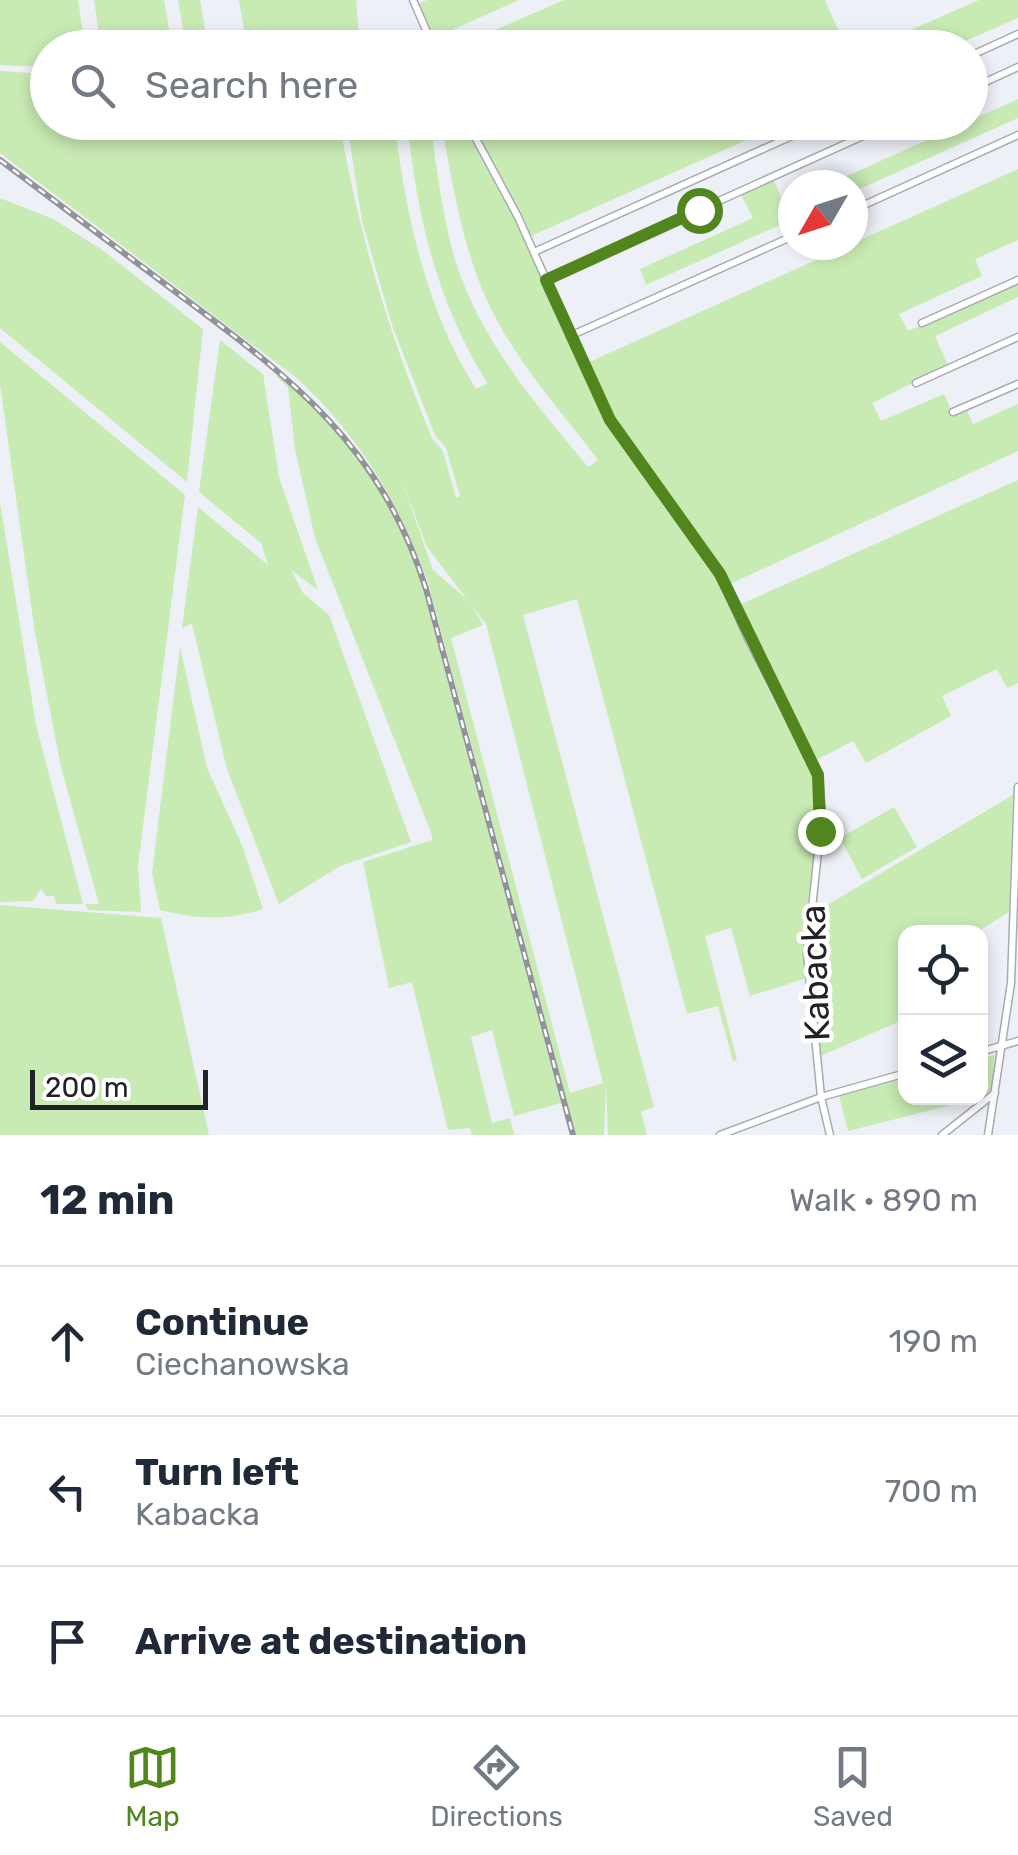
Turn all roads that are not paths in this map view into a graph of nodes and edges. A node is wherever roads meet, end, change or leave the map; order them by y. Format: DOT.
graph roads {
  1 [pos="413,0"];
  2 [pos="426,30"];
  3 [pos="1018,34"];
  4 [pos="988,48"];
  5 [pos="1018,67"];
  6 [pos="988,80"];
  7 [pos="1018,134"];
  8 [pos="476,140"];
  9 [pos="783,140"];
  10 [pos="854,140"];
  11 [pos="868,203"];
  12 [pos="778,243"];
  13 [pos="534,252"];
  14 [pos="546,280"];
  15 [pos="1018,280"];
  16 [pos="922,323"];
  17 [pos="570,336"];
  18 [pos="1018,337"];
  19 [pos="916,383"];
  20 [pos="1018,384"];
  21 [pos="953,412"];
  22 [pos="1018,786"];
  23 [pos="1018,1041"];
  24 [pos="1001,1046"];
  25 [pos="988,1050"];
  26 [pos="898,1075"];
  27 [pos="995,1093"];
  28 [pos="821,1098"];
  29 [pos="720,1135"];
  30 [pos="830,1135"];
  31 [pos="942,1135"];
  32 [pos="988,1135"];
  1 -- 2 [label="street"];
  3 -- 4 [label="street"];
  5 -- 6 [label="street"];
  7 -- 11 [label="street"];
  8 -- 13 [label="street, Kabacka"];
  9 -- 13 [label="street"];
  10 -- 14 [label="street"];
  12 -- 17 [label="street"];
  13 -- 14 [label="street, Kabacka"];
  14 -- 17 [label="street, Kabacka"];
  15 -- 16 [label="street"];
  17 -- 28 [label="street, Kabacka"];
  18 -- 19 [label="street"];
  20 -- 21 [label="street"];
  22 -- 24 [label="street"];
  23 -- 24 [label="street"];
  24 -- 25 [label="street"];
  24 -- 27 [label="street"];
  26 -- 28 [label="street"];
  27 -- 31 [label="street"];
  27 -- 32 [label="street"];
  28 -- 29 [label="street"];
  28 -- 30 [label="street, Kabacka"];
}
